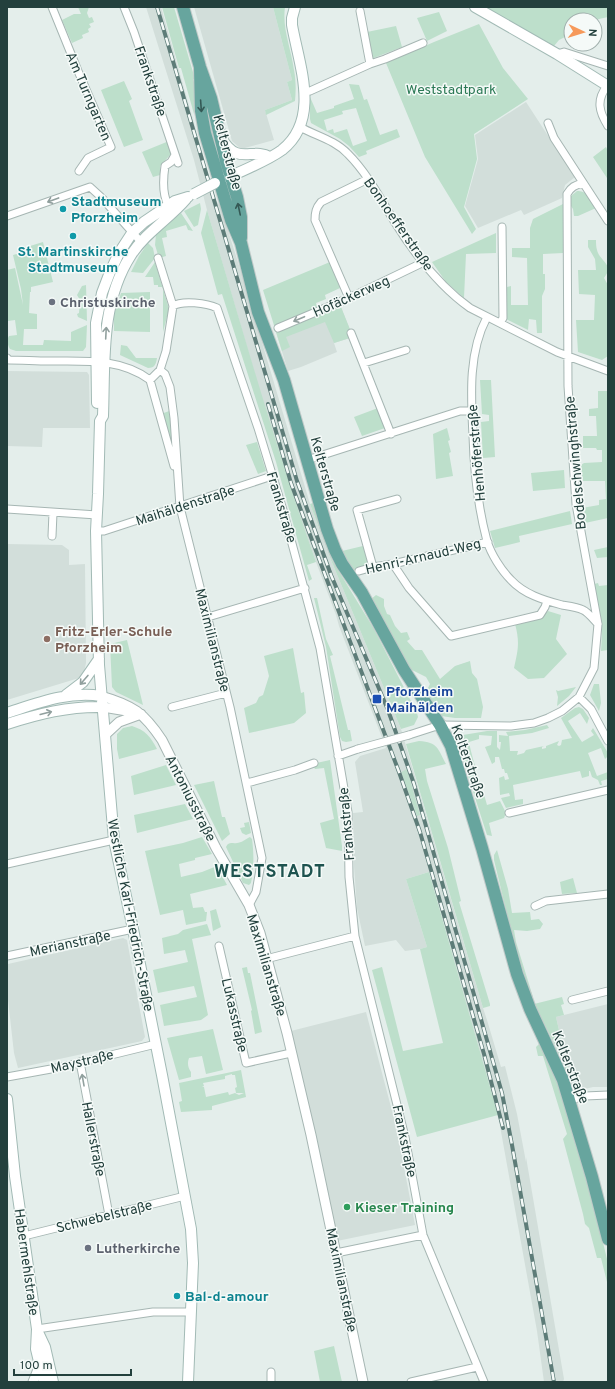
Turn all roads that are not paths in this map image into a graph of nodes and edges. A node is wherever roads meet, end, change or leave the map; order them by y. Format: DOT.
graph roads {
  1 [pos="52,7"];
  2 [pos="124,7"];
  3 [pos="183,7"];
  4 [pos="295,7"];
  5 [pos="475,7"];
  6 [pos="360,10"];
  7 [pos="423,44"];
  8 [pos="557,54"];
  9 [pos="370,64"];
  10 [pos="608,66"];
  11 [pos="200,67"];
  12 [pos="608,86"];
  13 [pos="304,92"];
  14 [pos="548,123"];
  15 [pos="608,126"];
  16 [pos="300,127"];
  17 [pos="221,137"];
  18 [pos="176,155"];
  19 [pos="270,158"];
  20 [pos="178,163"];
  21 [pos="79,171"];
  22 [pos="368,179"];
  23 [pos="222,180"];
  24 [pos="583,183"];
  25 [pos="190,196"];
  26 [pos="168,205"];
  27 [pos="7,216"];
  28 [pos="608,221"];
  29 [pos="502,227"];
  30 [pos="132,233"];
  31 [pos="141,242"];
  32 [pos="158,258"];
  33 [pos="424,262"];
  34 [pos="349,298"];
  35 [pos="173,306"];
  36 [pos="487,317"];
  37 [pos="500,323"];
  38 [pos="278,328"];
  39 [pos="351,332"];
  40 [pos="406,350"];
  41 [pos="569,357"];
  42 [pos="7,358"];
  43 [pos="101,362"];
  44 [pos="364,363"];
  45 [pos="160,370"];
  46 [pos="608,371"];
  47 [pos="150,380"];
  48 [pos="472,411"];
  49 [pos="391,434"];
  50 [pos="307,460"];
  51 [pos="272,476"];
  52 [pos="177,480"];
  53 [pos="397,499"];
  54 [pos="180,507"];
  55 [pos="7,510"];
  56 [pos="53,513"];
  57 [pos="97,515"];
  58 [pos="96,531"];
  59 [pos="52,536"];
  60 [pos="488,542"];
  61 [pos="393,564"];
  62 [pos="373,567"];
  63 [pos="359,571"];
  64 [pos="305,588"];
  65 [pos="547,601"];
  66 [pos="208,617"];
  67 [pos="598,624"];
  68 [pos="100,658"];
  69 [pos="226,693"];
  70 [pos="64,696"];
  71 [pos="579,697"];
  72 [pos="102,702"];
  73 [pos="172,707"];
  74 [pos="7,713"];
  75 [pos="141,714"];
  76 [pos="7,724"];
  77 [pos="440,725"];
  78 [pos="105,735"];
  79 [pos="608,741"];
  80 [pos="338,756"];
  81 [pos="314,763"];
  82 [pos="247,783"];
  83 [pos="608,790"];
  84 [pos="509,813"];
  85 [pos="114,840"];
  86 [pos="7,864"];
  87 [pos="608,894"];
  88 [pos="249,905"];
  89 [pos="536,906"];
  90 [pos="133,929"];
  91 [pos="355,936"];
  92 [pos="219,946"];
  93 [pos="7,956"];
  94 [pos="266,959"];
  95 [pos="608,991"];
  96 [pos="572,1000"];
  97 [pos="156,1044"];
  98 [pos="291,1052"];
  99 [pos="80,1062"];
  100 [pos="7,1077"];
  101 [pos="608,1095"];
  102 [pos="7,1099"];
  103 [pos="570,1100"];
  104 [pos="185,1196"];
  105 [pos="109,1215"];
  106 [pos="423,1235"];
  107 [pos="24,1236"];
  108 [pos="608,1239"];
  109 [pos="336,1253"];
  110 [pos="191,1312"];
  111 [pos="36,1329"];
  112 [pos="39,1366"];
  113 [pos="477,1367"];
  114 [pos="271,1372"];
  115 [pos="33,1382"];
  116 [pos="44,1382"];
  117 [pos="53,1382"];
  118 [pos="188,1382"];
  119 [pos="271,1382"];
  120 [pos="363,1382"];
  121 [pos="412,1382"];
  122 [pos="484,1382"];
  1 -- 21 [label="street, Am Turngarten"];
  2 -- 18 [label="street, Frankstraße"];
  3 -- 11 [label="main road, Kelterstraße"];
  4 -- 13 [label="main road"];
  5 -- 8 [label="main road"];
  6 -- 9 [label="street"];
  7 -- 9 [label="street"];
  8 -- 10 [label="street"];
  8 -- 12 [label="main road"];
  9 -- 13 [label="street"];
  11 -- 17 [label="main road, Kelterstraße"];
  11 -- 23 [label="main road, Kelterstraße, one-way"];
  12 -- 15 [label="street"];
  13 -- 16 [label="main road"];
  14 -- 24 [label="street"];
  16 -- 19 [label="main road, Westliche Karl-Friedrich-Straße"];
  16 -- 22 [label="street, Bonhoefferstraße"];
  17 -- 19 [label="main road"];
  17 -- 23 [label="main road, Kelterstraße"];
  18 -- 20 [label="street, Frankstraße"];
  18 -- 26 [label="street"];
  19 -- 23 [label="main road, Westliche Karl-Friedrich-Straße"];
  22 -- 33 [label="street, Bonhoefferstraße"];
  22 -- 34 [label="street"];
  23 -- 25 [label="main road, Westliche Karl-Friedrich-Straße, bridge"];
  23 -- 50 [label="main road, Kelterstraße"];
  24 -- 28 [label="street"];
  24 -- 41 [label="street, Bodelschwinghstraße"];
  25 -- 26 [label="main road, Westliche Karl-Friedrich-Straße"];
  25 -- 31 [label="main road, Westliche Karl-Friedrich-Straße"];
  26 -- 30 [label="main road, Westliche Karl-Friedrich-Straße"];
  30 -- 27 [label="street, one-way"];
  29 -- 37 [label="street"];
  30 -- 31 [label="street"];
  30 -- 43 [label="main road, Westliche Karl-Friedrich-Straße"];
  43 -- 31 [label="main road, Westliche Karl-Friedrich-Straße, one-way"];
  32 -- 35 [label="street"];
  33 -- 34 [label="street, Hofäckerweg"];
  33 -- 36 [label="street, Bonhoefferstraße"];
  34 -- 38 [label="street, Hofäckerweg, one-way"];
  35 -- 45 [label="street"];
  35 -- 51 [label="street, Frankstraße"];
  36 -- 37 [label="street, Bonhoefferstraße"];
  36 -- 48 [label="street, Henhöferstraße"];
  37 -- 41 [label="street, Bonhoefferstraße"];
  39 -- 44 [label="street"];
  40 -- 44 [label="street"];
  41 -- 46 [label="street, Bonhoefferstraße"];
  41 -- 67 [label="street, Bodelschwinghstraße"];
  42 -- 43 [label="street"];
  43 -- 47 [label="street"];
  43 -- 57 [label="main road, Westliche Karl-Friedrich-Straße"];
  44 -- 49 [label="street"];
  45 -- 47 [label="street"];
  45 -- 52 [label="street, Maximilianstraße"];
  47 -- 52 [label="street, Maximilianstraße"];
  48 -- 49 [label="street"];
  48 -- 60 [label="street, Henhöferstraße"];
  49 -- 50 [label="street"];
  50 -- 77 [label="main road, Kelterstraße"];
  51 -- 54 [label="street, Maihäldenstraße"];
  51 -- 64 [label="street, Frankstraße"];
  52 -- 54 [label="street, Maximilianstraße"];
  53 -- 62 [label="street"];
  54 -- 58 [label="street, Maihäldenstraße"];
  54 -- 66 [label="street, Maximilianstraße"];
  55 -- 56 [label="street"];
  56 -- 57 [label="street"];
  56 -- 59 [label="street"];
  57 -- 58 [label="main road, Westliche Karl-Friedrich-Straße"];
  58 -- 68 [label="main road, Westliche Karl-Friedrich-Straße"];
  60 -- 61 [label="street, Henri-Arnaud-Weg"];
  60 -- 65 [label="street, Henhöferstraße"];
  61 -- 62 [label="street, Henri-Arnaud-Weg"];
  61 -- 65 [label="street"];
  62 -- 63 [label="street, Henri-Arnaud-Weg"];
  64 -- 66 [label="street"];
  64 -- 80 [label="street, Frankstraße"];
  65 -- 67 [label="street, Henhöferstraße"];
  66 -- 69 [label="street, Maximilianstraße"];
  67 -- 71 [label="street, Bodelschwinghstraße"];
  68 -- 70 [label="main road, one-way"];
  68 -- 72 [label="main road, Westliche Karl-Friedrich-Straße"];
  69 -- 73 [label="street"];
  69 -- 82 [label="street, Maximilianstraße"];
  70 -- 72 [label="main road"];
  70 -- 74 [label="main road"];
  71 -- 77 [label="street, Bodelschwinghstraße"];
  71 -- 79 [label="street"];
  72 -- 75 [label="street, Antoniusstraße"];
  76 -- 72 [label="main road, one-way"];
  72 -- 78 [label="main road, Westliche Karl-Friedrich-Straße"];
  75 -- 78 [label="street"];
  75 -- 88 [label="street, Antoniusstraße"];
  77 -- 80 [label="street, Bodelschwinghstraße, bridge"];
  77 -- 103 [label="main road, Kelterstraße"];
  78 -- 85 [label="main road, Westliche Karl-Friedrich-Straße"];
  80 -- 91 [label="street, Frankstraße"];
  81 -- 82 [label="street"];
  82 -- 88 [label="street, Maximilianstraße"];
  83 -- 84 [label="street"];
  85 -- 86 [label="street"];
  85 -- 90 [label="main road, Westliche Karl-Friedrich-Straße"];
  87 -- 89 [label="street"];
  88 -- 94 [label="street, Maximilianstraße"];
  90 -- 93 [label="street, Merianstraße"];
  90 -- 97 [label="main road, Westliche Karl-Friedrich-Straße"];
  91 -- 94 [label="street"];
  91 -- 106 [label="street, Frankstraße"];
  92 -- 98 [label="street, Lukasstraße"];
  94 -- 98 [label="street, Maximilianstraße"];
  95 -- 96 [label="street"];
  97 -- 99 [label="street, Maystraße"];
  97 -- 104 [label="main road, Westliche Karl-Friedrich-Straße"];
  98 -- 109 [label="street, Maximilianstraße"];
  99 -- 100 [label="street, Maystraße"];
  105 -- 99 [label="street, Hallerstraße, one-way"];
  101 -- 103 [label="street"];
  102 -- 107 [label="main road, Habermehlstraße"];
  103 -- 108 [label="main road, Kelterstraße"];
  104 -- 105 [label="street, Schwebelstraße"];
  104 -- 110 [label="main road, Westliche Karl-Friedrich-Straße"];
  105 -- 107 [label="street, Schwebelstraße"];
  106 -- 109 [label="street"];
  106 -- 113 [label="street, Frankstraße"];
  107 -- 111 [label="main road, Habermehlstraße"];
  109 -- 120 [label="street, Maximilianstraße"];
  110 -- 111 [label="street"];
  110 -- 118 [label="main road, Westliche Karl-Friedrich-Straße"];
  111 -- 112 [label="main road, Habermehlstraße"];
  111 -- 117 [label="main road, Habermehlstraße"];
  112 -- 115 [label="street"];
  112 -- 116 [label="main road, Habermehlstraße"];
  113 -- 121 [label="street"];
  113 -- 122 [label="street, Frankstraße"];
  114 -- 119 [label="street"];
}
